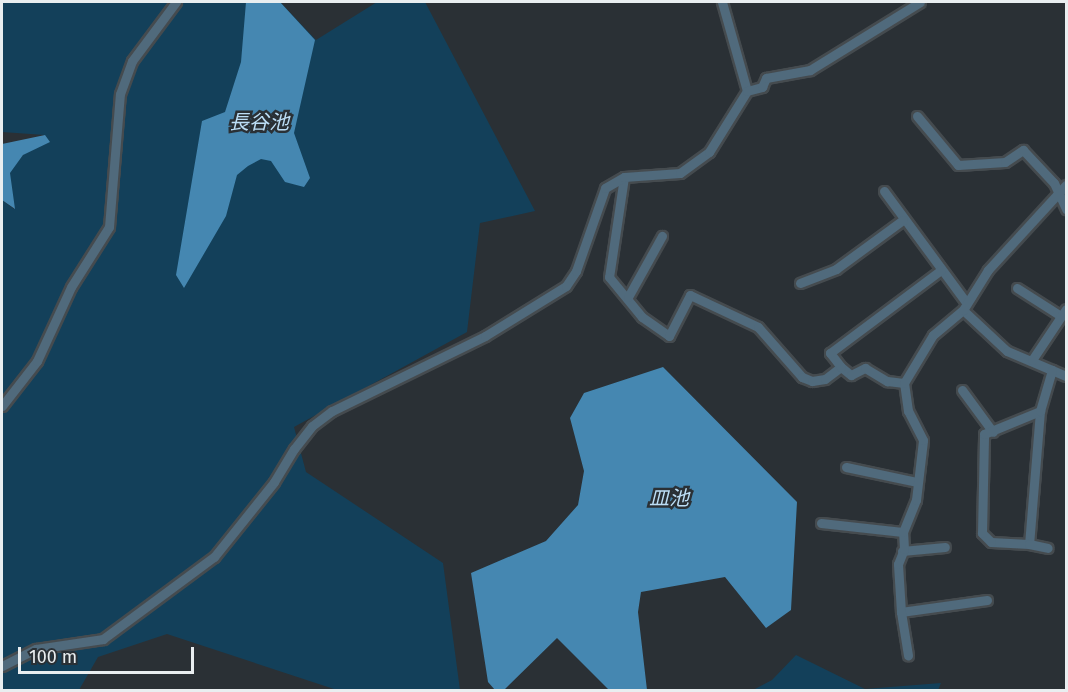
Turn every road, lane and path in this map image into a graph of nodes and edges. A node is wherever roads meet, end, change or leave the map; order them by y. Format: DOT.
graph roads {
  1 [pos="176,2"];
  2 [pos="722,2"];
  3 [pos="920,2"];
  4 [pos="747,91"];
  5 [pos="917,116"];
  6 [pos="624,177"];
  7 [pos="1066,185"];
  8 [pos="884,191"];
  9 [pos="1057,191"];
  10 [pos="1066,209"];
  11 [pos="903,220"];
  12 [pos="662,236"];
  13 [pos="941,270"];
  14 [pos="800,283"];
  15 [pos="1017,288"];
  16 [pos="628,297"];
  17 [pos="964,305"];
  18 [pos="1064,313"];
  19 [pos="1032,360"];
  20 [pos="841,367"];
  21 [pos="1052,370"];
  22 [pos="1066,376"];
  23 [pos="904,383"];
  24 [pos="962,390"];
  25 [pos="2,406"];
  26 [pos="1040,411"];
  27 [pos="993,432"];
  28 [pos="846,467"];
  29 [pos="917,482"];
  30 [pos="821,523"];
  31 [pos="903,532"];
  32 [pos="1029,544"];
  33 [pos="945,547"];
  34 [pos="1048,548"];
  35 [pos="902,551"];
  36 [pos="987,600"];
  37 [pos="901,612"];
  38 [pos="908,655"];
  39 [pos="2,666"];
  1 -- 25 [label="street"];
  2 -- 4 [label="street"];
  3 -- 4 [label="street"];
  4 -- 6 [label="street"];
  5 -- 9 [label="street"];
  6 -- 16 [label="street"];
  6 -- 39 [label="street"];
  7 -- 9 [label="street"];
  8 -- 11 [label="street"];
  9 -- 10 [label="street"];
  9 -- 17 [label="street"];
  11 -- 13 [label="street"];
  11 -- 14 [label="street"];
  12 -- 16 [label="street"];
  13 -- 17 [label="street"];
  13 -- 20 [label="street"];
  15 -- 18 [label="street"];
  16 -- 20 [label="street"];
  17 -- 19 [label="street"];
  17 -- 23 [label="street"];
  18 -- 19 [label="street"];
  19 -- 21 [label="street"];
  20 -- 23 [label="street"];
  21 -- 22 [label="street"];
  21 -- 26 [label="street"];
  23 -- 29 [label="street"];
  24 -- 27 [label="street"];
  26 -- 27 [label="street"];
  26 -- 32 [label="street"];
  27 -- 32 [label="street"];
  28 -- 29 [label="street"];
  29 -- 31 [label="street"];
  30 -- 31 [label="street"];
  31 -- 35 [label="street"];
  32 -- 34 [label="street"];
  33 -- 35 [label="street"];
  35 -- 37 [label="street"];
  36 -- 37 [label="street"];
  37 -- 38 [label="street"];
}
